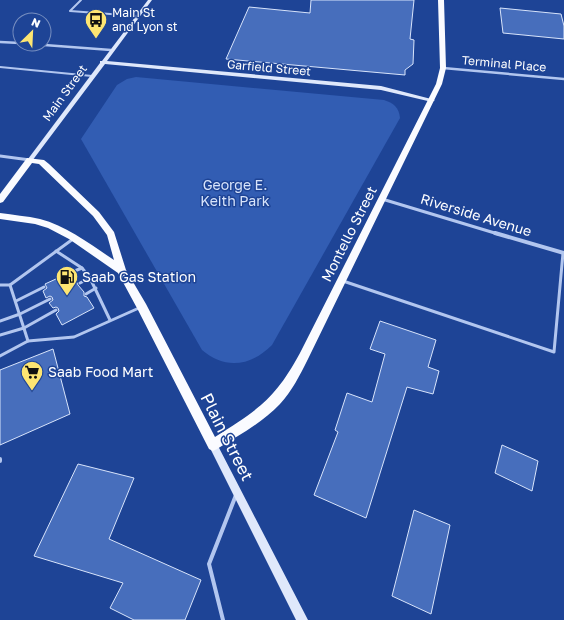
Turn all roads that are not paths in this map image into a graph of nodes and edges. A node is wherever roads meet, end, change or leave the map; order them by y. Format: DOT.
graph roads {
  1 [pos="81,0"];
  2 [pos="150,0"];
  3 [pos="441,0"];
  4 [pos="138,16"];
  5 [pos="0,42"];
  6 [pos="12,43"];
  7 [pos="52,46"];
  8 [pos="111,50"];
  9 [pos="102,62"];
  10 [pos="0,67"];
  11 [pos="443,68"];
  12 [pos="92,76"];
  13 [pos="564,79"];
  14 [pos="432,100"];
  15 [pos="0,156"];
  16 [pos="30,160"];
  17 [pos="382,199"];
  18 [pos="0,200"];
  19 [pos="0,216"];
  20 [pos="74,239"];
  21 [pos="56,251"];
  22 [pos="563,253"];
  23 [pos="82,268"];
  24 [pos="121,270"];
  25 [pos="72,272"];
  26 [pos="90,278"];
  27 [pos="341,281"];
  28 [pos="80,283"];
  29 [pos="0,285"];
  30 [pos="10,285"];
  31 [pos="44,287"];
  32 [pos="96,288"];
  33 [pos="86,294"];
  34 [pos="50,299"];
  35 [pos="16,301"];
  36 [pos="142,306"];
  37 [pos="56,310"];
  38 [pos="20,314"];
  39 [pos="110,320"];
  40 [pos="0,321"];
  41 [pos="24,328"];
  42 [pos="0,335"];
  43 [pos="28,341"];
  44 [pos="0,356"];
  45 [pos="213,445"];
  46 [pos="237,493"];
  47 [pos="223,620"];
  48 [pos="302,620"];
  1 -- 4 [label="lane"];
  2 -- 4 [label="main road, Main Street"];
  3 -- 11 [label="main road, Montello Street"];
  4 -- 8 [label="main road, Main Street"];
  5 -- 6 [label="street"];
  7 -- 8 [label="street"];
  8 -- 9 [label="main road, Main Street"];
  9 -- 12 [label="main road, Main Street"];
  9 -- 14 [label="main road, Garfield Street"];
  10 -- 12 [label="lane"];
  11 -- 13 [label="street, Terminal Place"];
  11 -- 14 [label="main road, Montello Street"];
  12 -- 16 [label="main road, Main Street"];
  14 -- 17 [label="main road, Montello Street"];
  15 -- 16 [label="street"];
  16 -- 18 [label="main road, Main Street"];
  16 -- 24 [label="main road, Plain Street"];
  17 -- 22 [label="street, Riverside Avenue"];
  17 -- 27 [label="main road, Montello Street"];
  19 -- 20 [label="main road, Plain Street"];
  20 -- 21 [label="lane"];
  20 -- 24 [label="main road, Plain Street"];
  21 -- 23 [label="lane"];
  21 -- 30 [label="lane"];
  22 -- 27 [label="lane"];
  23 -- 25 [label="lane"];
  23 -- 26 [label="lane"];
  24 -- 36 [label="main road, Plain Street"];
  26 -- 28 [label="lane"];
  26 -- 32 [label="lane"];
  27 -- 45 [label="main road, Montello Street"];
  29 -- 30 [label="lane"];
  30 -- 35 [label="lane"];
  31 -- 35 [label="lane"];
  32 -- 33 [label="lane"];
  32 -- 39 [label="lane"];
  34 -- 38 [label="lane"];
  35 -- 38 [label="lane"];
  36 -- 39 [label="lane"];
  36 -- 45 [label="main road, Plain Street"];
  37 -- 41 [label="lane"];
  38 -- 40 [label="lane"];
  38 -- 41 [label="lane"];
  39 -- 43 [label="lane"];
  41 -- 42 [label="lane"];
  41 -- 43 [label="lane"];
  43 -- 44 [label="lane"];
  45 -- 46 [label="main road, Plain Street"];
  46 -- 47 [label="lane"];
  46 -- 48 [label="main road, Plain Street"];
}
